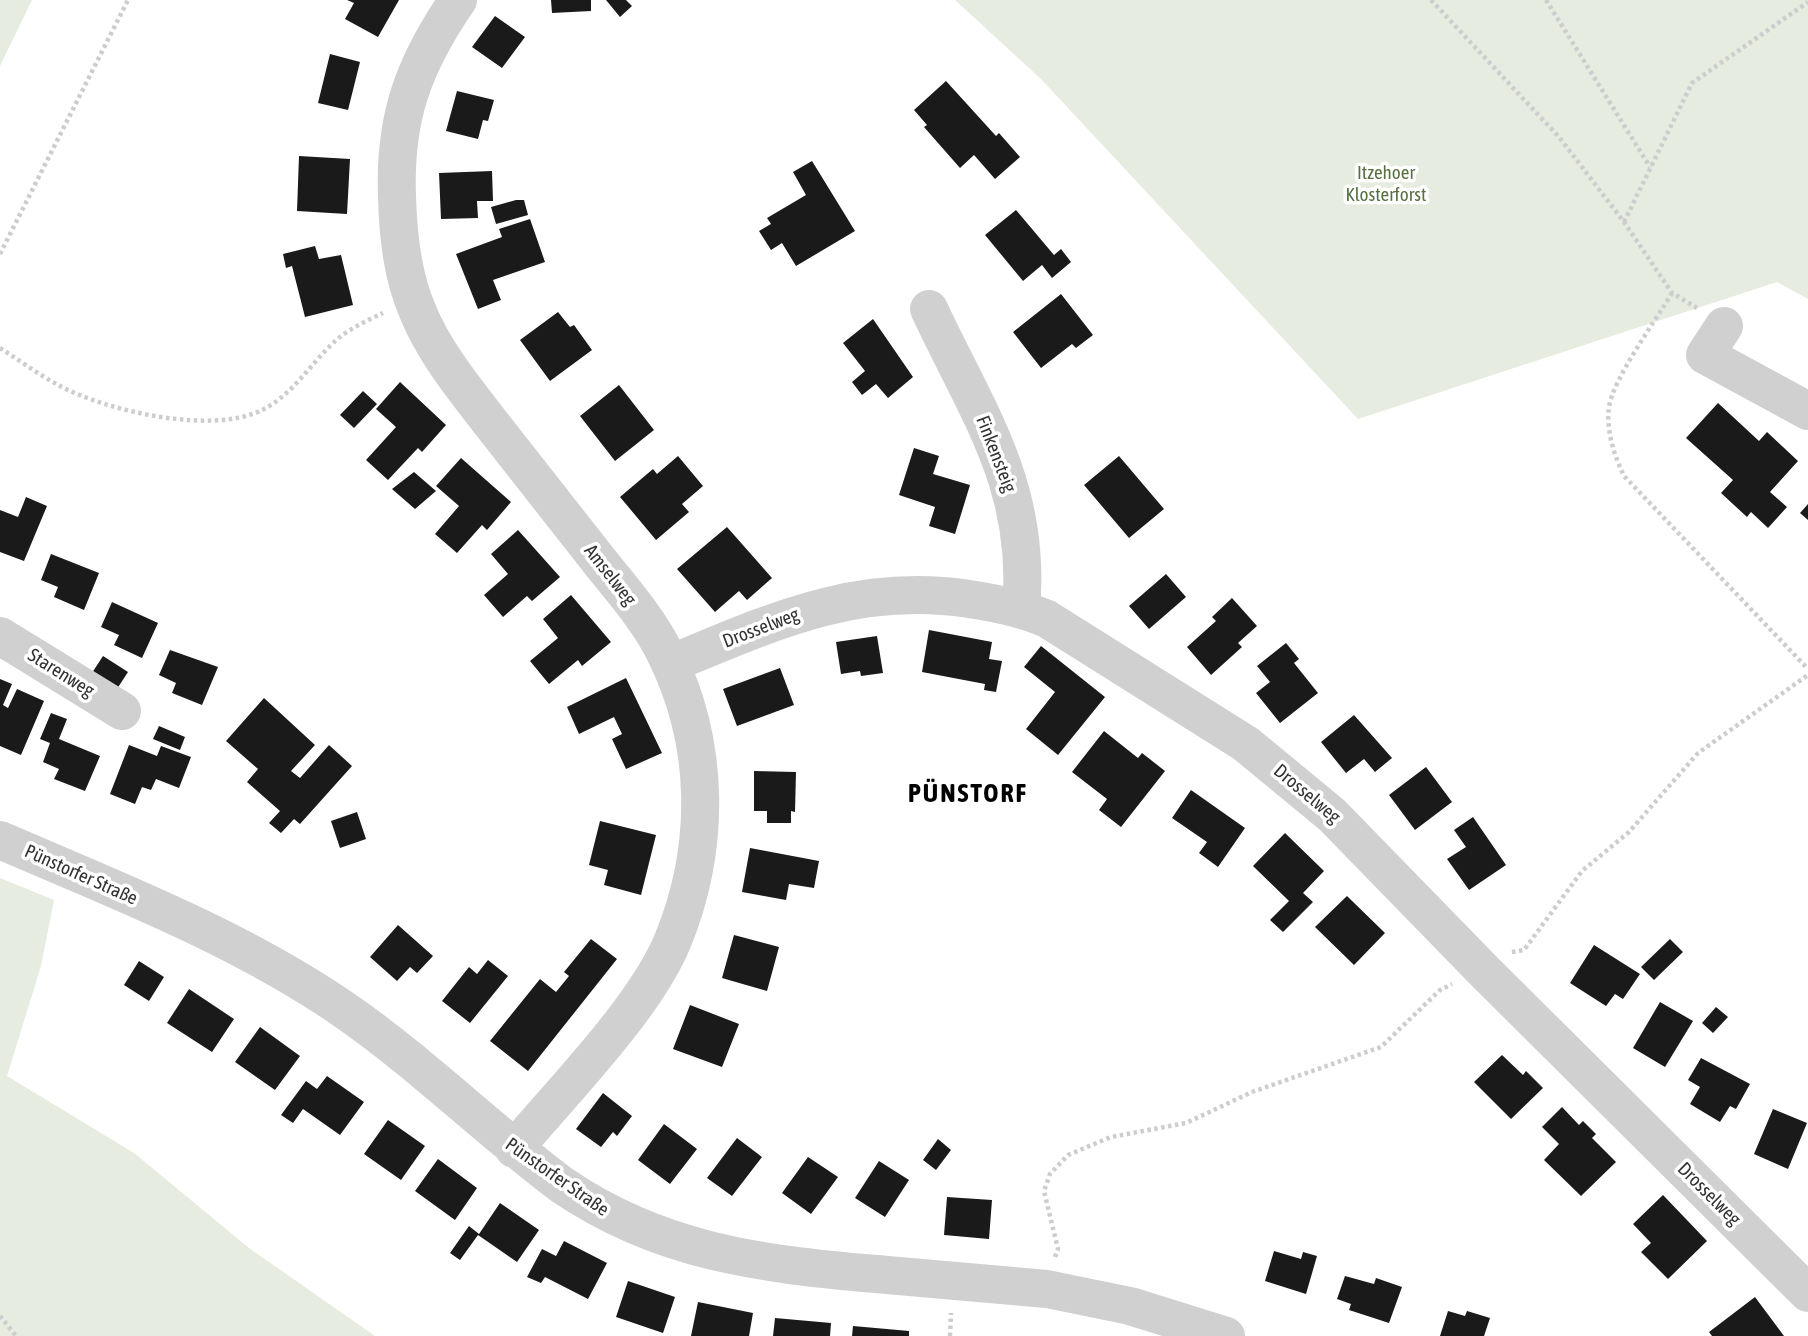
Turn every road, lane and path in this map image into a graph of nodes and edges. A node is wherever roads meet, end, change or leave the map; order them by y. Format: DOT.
graph roads {
  1 [pos="128,0"];
  2 [pos="458,0"];
  3 [pos="1431,0"];
  4 [pos="1546,0"];
  5 [pos="1808,2"];
  6 [pos="1651,168"];
  7 [pos="1624,222"];
  8 [pos="0,254"];
  9 [pos="412,298"];
  10 [pos="929,309"];
  11 [pos="1724,326"];
  12 [pos="0,348"];
  13 [pos="1808,411"];
  14 [pos="1021,609"];
  15 [pos="0,636"];
  16 [pos="670,664"];
  17 [pos="1808,669"];
  18 [pos="1808,676"];
  19 [pos="122,711"];
  20 [pos="0,840"];
  21 [pos="1483,970"];
  22 [pos="514,1149"];
  23 [pos="1047,1289"];
  24 [pos="1808,1293"];
  25 [pos="0,1316"];
  26 [pos="16,1336"];
  27 [pos="1226,1336"];
  1 -- 8 [label="path"];
  2 -- 9 [label="street, Amselweg"];
  3 -- 7 [label="path"];
  4 -- 6 [label="path"];
  5 -- 6 [label="path"];
  6 -- 7 [label="path"];
  7 -- 17 [label="path"];
  9 -- 12 [label="path"];
  9 -- 16 [label="street, Amselweg"];
  10 -- 14 [label="street, Finkensteig"];
  11 -- 13 [label="street"];
  14 -- 16 [label="street, Drosselweg"];
  14 -- 21 [label="street, Drosselweg"];
  15 -- 19 [label="street, Starenweg"];
  16 -- 22 [label="street, Amselweg"];
  18 -- 21 [label="path"];
  20 -- 22 [label="street, Pünstorfer Straße"];
  21 -- 23 [label="path"];
  21 -- 24 [label="street, Drosselweg"];
  22 -- 23 [label="street, Pünstorfer Straße"];
  23 -- 27 [label="street, Pünstorfer Straße"];
  25 -- 26 [label="path"];
}
